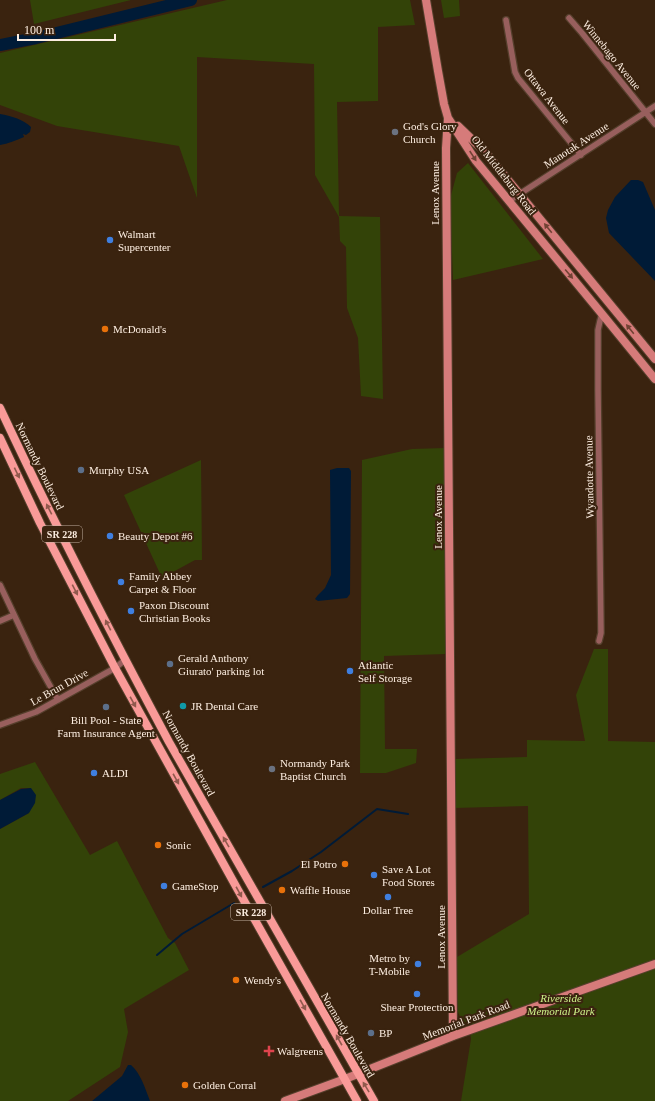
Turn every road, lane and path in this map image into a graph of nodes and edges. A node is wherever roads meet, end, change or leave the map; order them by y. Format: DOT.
graph roads {
  1 [pos="426,0"];
  2 [pos="569,18"];
  3 [pos="506,20"];
  4 [pos="655,106"];
  5 [pos="645,112"];
  6 [pos="448,118"];
  7 [pos="655,124"];
  8 [pos="581,155"];
  9 [pos="520,194"];
  10 [pos="509,201"];
  11 [pos="607,300"];
  12 [pos="602,314"];
  13 [pos="655,359"];
  14 [pos="655,379"];
  15 [pos="0,408"];
  16 [pos="0,438"];
  17 [pos="0,585"];
  18 [pos="14,615"];
  19 [pos="0,621"];
  20 [pos="599,641"];
  21 [pos="126,660"];
  22 [pos="115,668"];
  23 [pos="58,700"];
  24 [pos="0,726"];
  25 [pos="655,964"];
  26 [pos="453,1036"];
  27 [pos="358,1074"];
  28 [pos="345,1079"];
  29 [pos="285,1101"];
  30 [pos="357,1101"];
  31 [pos="374,1101"];
  1 -- 6 [label="street, Lenox Avenue"];
  2 -- 5 [label="street, Winnebago Avenue"];
  3 -- 8 [label="street, Ottawa Avenue"];
  4 -- 5 [label="street, Manotak Avenue"];
  5 -- 7 [label="street, Winnebago Avenue"];
  5 -- 8 [label="street, Manotak Avenue"];
  6 -- 9 [label="street, Old Middleburg Road"];
  6 -- 10 [label="street, Old Middleburg Road, one-way"];
  6 -- 26 [label="street, Lenox Avenue"];
  8 -- 9 [label="street, Manotak Avenue"];
  9 -- 10 [label="street, Manotak Avenue"];
  11 -- 9 [label="street, Old Middleburg Road, one-way"];
  10 -- 12 [label="street, Old Middleburg Road, one-way"];
  11 -- 12 [label="street"];
  13 -- 11 [label="street, Old Middleburg Road, one-way"];
  12 -- 14 [label="street, Old Middleburg Road"];
  12 -- 20 [label="street, Wyandotte Avenue"];
  21 -- 15 [label="main road, Normandy Boulevard / SR 228, one-way"];
  16 -- 22 [label="main road, SR 228, one-way"];
  17 -- 18 [label="street"];
  18 -- 19 [label="street"];
  18 -- 23 [label="street"];
  21 -- 22 [label="street, Le Brun Drive"];
  27 -- 21 [label="main road, Normandy Boulevard / SR 228, one-way"];
  22 -- 23 [label="street, Le Brun Drive"];
  22 -- 28 [label="main road, SR 228, one-way"];
  23 -- 24 [label="street, Le Brun Drive"];
  25 -- 26 [label="street, Memorial Park Road"];
  26 -- 27 [label="street, Memorial Park Road"];
  27 -- 28 [label="street, Memorial Park Road"];
  31 -- 27 [label="main road, Normandy Boulevard / SR 228, one-way"];
  28 -- 29 [label="street, Memorial Park Road"];
  28 -- 30 [label="main road, SR 228"];
}
